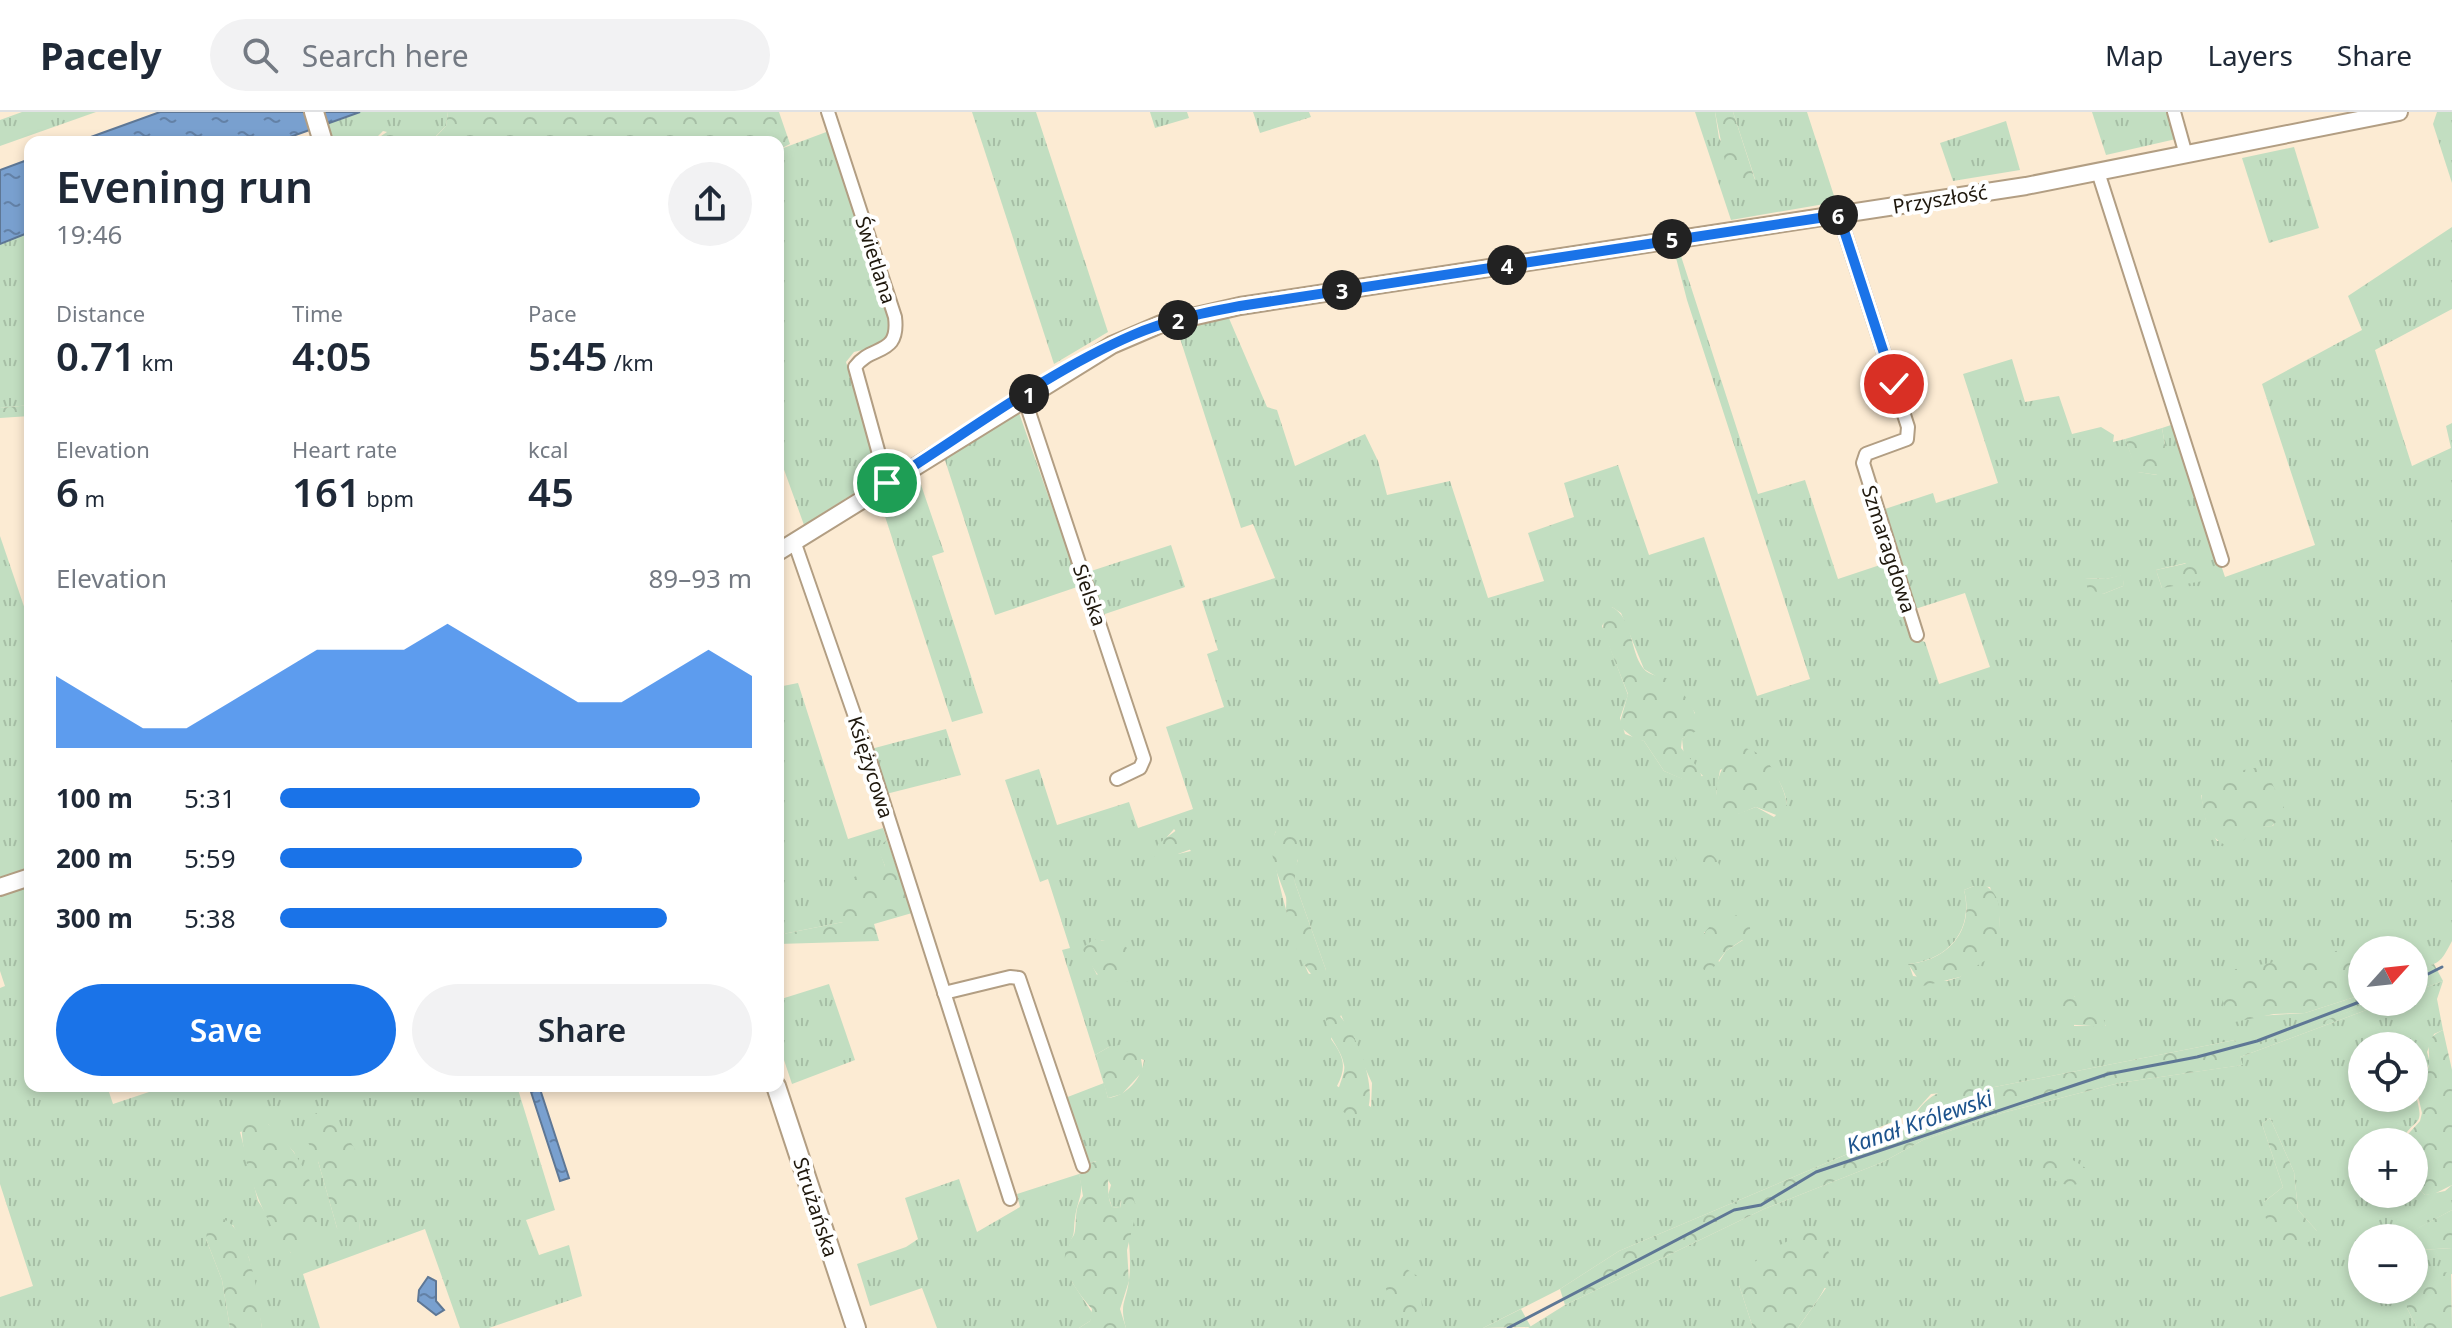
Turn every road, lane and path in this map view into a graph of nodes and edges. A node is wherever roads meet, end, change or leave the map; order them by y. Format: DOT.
graph roads {
  1 [pos="314,112"];
  2 [pos="828,112"];
  3 [pos="2174,112"];
  4 [pos="2399,112"];
  5 [pos="321,136"];
  6 [pos="2186,155"];
  7 [pos="2098,172"];
  8 [pos="1839,215"];
  9 [pos="1024,397"];
  10 [pos="887,483"];
  11 [pos="794,541"];
  12 [pos="784,548"];
  13 [pos="2222,560"];
  14 [pos="1917,635"];
  15 [pos="1117,779"];
  16 [pos="24,879"];
  17 [pos="0,887"];
  18 [pos="944,993"];
  19 [pos="778,1092"];
  20 [pos="1083,1166"];
  21 [pos="1010,1199"];
  22 [pos="856,1328"];
  1 -- 5 [label="main road"];
  2 -- 10 [label="street, Świetlana"];
  3 -- 6 [label="street"];
  4 -- 6 [label="street, Przyszłość"];
  6 -- 7 [label="street, Przyszłość"];
  7 -- 8 [label="street, Przyszłość"];
  7 -- 13 [label="street"];
  8 -- 9 [label="street, Przyszłość"];
  8 -- 14 [label="street, Szmaragdowa"];
  9 -- 10 [label="street, Przyszłość"];
  9 -- 15 [label="street, Sielska"];
  10 -- 11 [label="street, Przyszłość"];
  11 -- 12 [label="street, Przyszłość"];
  11 -- 18 [label="street, Księżycowa"];
  16 -- 17 [label="street"];
  18 -- 20 [label="street"];
  18 -- 21 [label="street, Księżycowa"];
  19 -- 22 [label="main road, Strużańska"];
}
